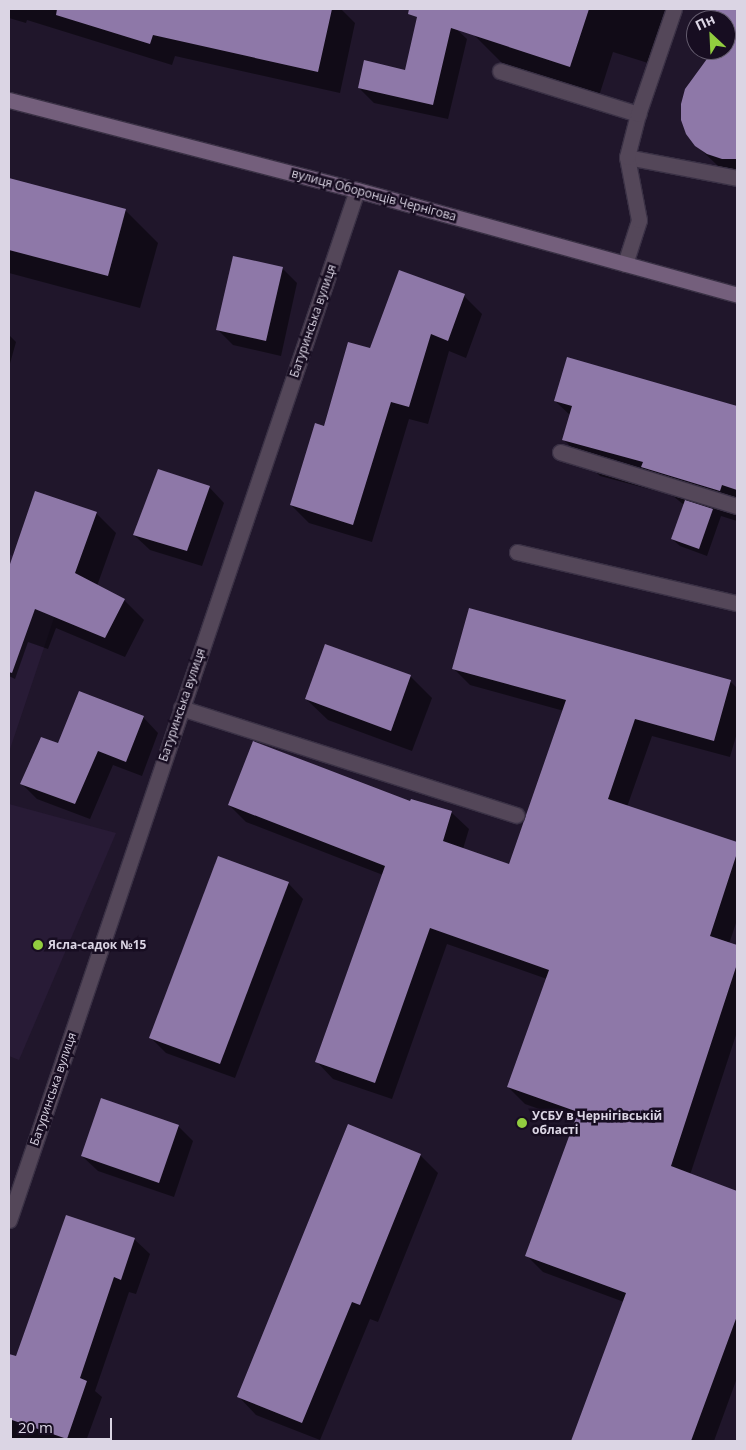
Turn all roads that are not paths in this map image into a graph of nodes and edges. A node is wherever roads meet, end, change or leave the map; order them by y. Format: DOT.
graph roads {
  1 [pos="674,9"];
  2 [pos="500,71"];
  3 [pos="9,100"];
  4 [pos="638,114"];
  5 [pos="627,157"];
  6 [pos="737,178"];
  7 [pos="357,190"];
  8 [pos="625,264"];
  9 [pos="737,295"];
  10 [pos="560,452"];
  11 [pos="737,506"];
  12 [pos="517,552"];
  13 [pos="737,603"];
  14 [pos="181,708"];
  15 [pos="516,814"];
  16 [pos="9,1220"];
  1 -- 4 [label="street"];
  2 -- 4 [label="street"];
  3 -- 7 [label="main road, вулиця Оборонців Чернігова"];
  4 -- 5 [label="street"];
  5 -- 6 [label="street"];
  5 -- 8 [label="street"];
  7 -- 8 [label="main road, вулиця Оборонців Чернігова"];
  7 -- 14 [label="street, Батуринська вулиця"];
  8 -- 9 [label="main road, вулиця Оборонців Чернігова"];
  10 -- 11 [label="street"];
  12 -- 13 [label="street"];
  14 -- 15 [label="street"];
  14 -- 16 [label="street, Батуринська вулиця"];
}
